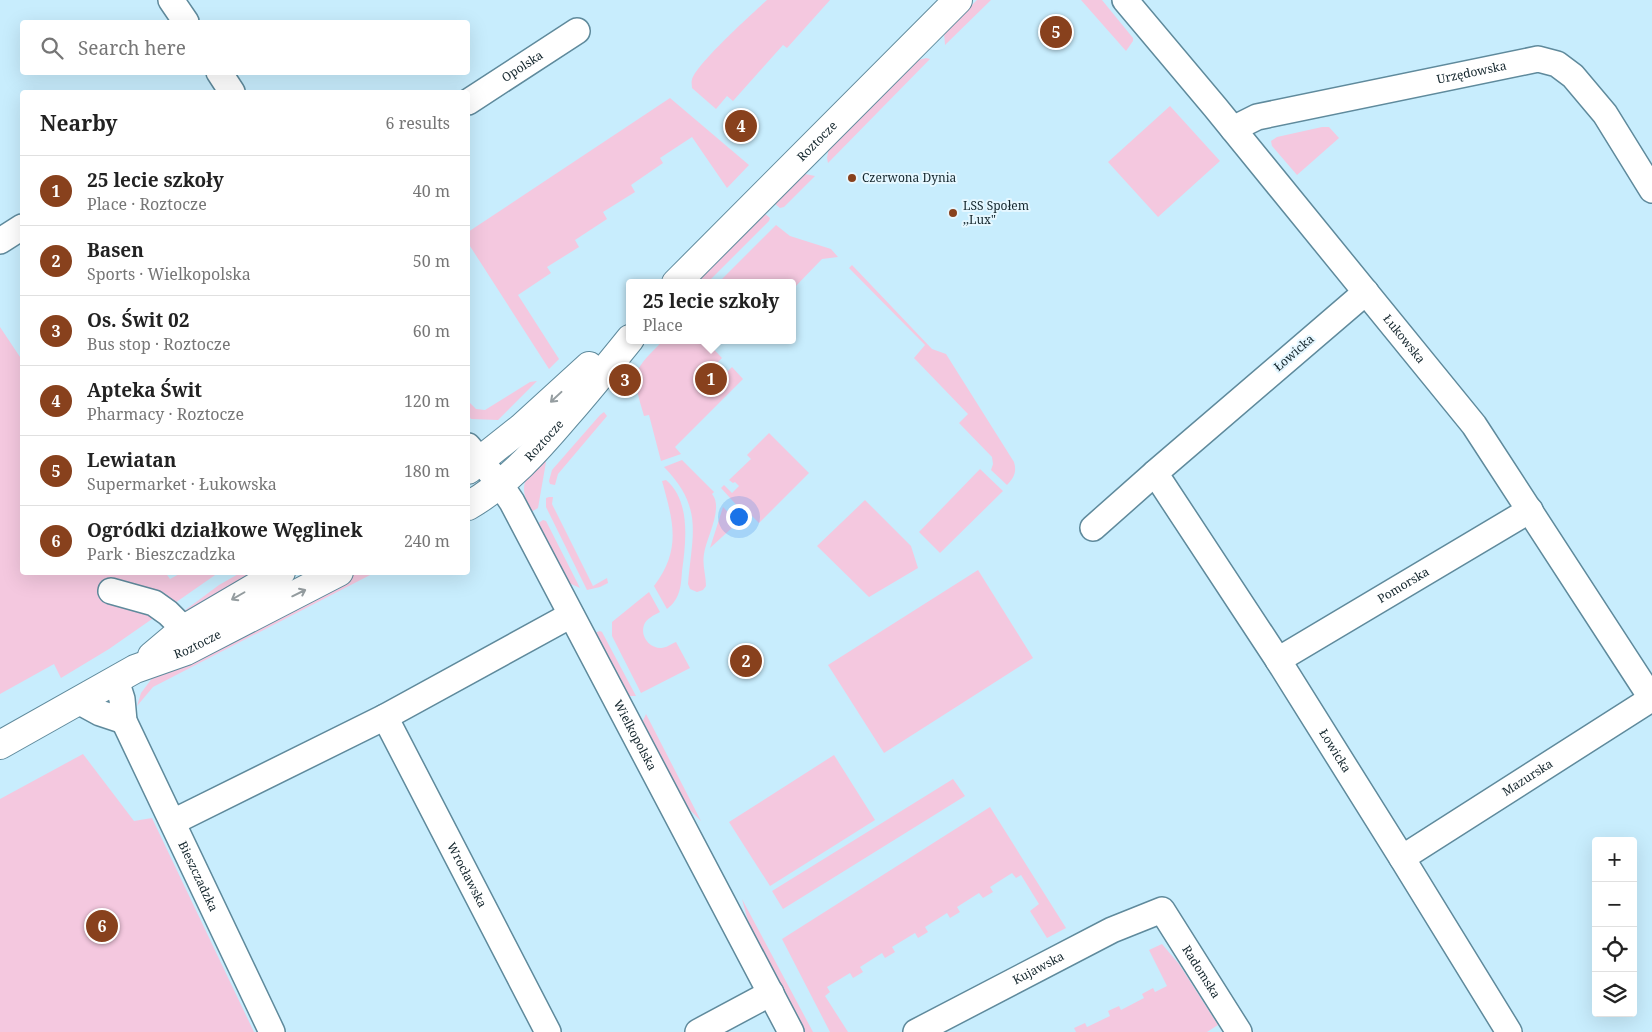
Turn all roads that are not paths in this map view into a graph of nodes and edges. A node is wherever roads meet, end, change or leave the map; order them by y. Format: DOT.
graph roads {
  1 [pos="171,0"];
  2 [pos="958,0"];
  3 [pos="1126,0"];
  4 [pos="185,20"];
  5 [pos="577,31"];
  6 [pos="470,101"];
  7 [pos="1233,130"];
  8 [pos="1652,190"];
  9 [pos="20,228"];
  10 [pos="0,241"];
  11 [pos="680,279"];
  12 [pos="1366,292"];
  13 [pos="626,331"];
  14 [pos="626,344"];
  15 [pos="472,459"];
  16 [pos="1155,472"];
  17 [pos="500,484"];
  18 [pos="470,505"];
  19 [pos="1530,510"];
  20 [pos="1093,528"];
  21 [pos="276,575"];
  22 [pos="333,575"];
  23 [pos="112,591"];
  24 [pos="571,615"];
  25 [pos="184,629"];
  26 [pos="1278,660"];
  27 [pos="125,674"];
  28 [pos="1652,699"];
  29 [pos="78,701"];
  30 [pos="385,717"];
  31 [pos="124,721"];
  32 [pos="0,744"];
  33 [pos="173,822"];
  34 [pos="1402,858"];
  35 [pos="1162,910"];
  36 [pos="771,994"];
  37 [pos="272,1032"];
  38 [pos="548,1032"];
  39 [pos="698,1032"];
  40 [pos="791,1032"];
  41 [pos="916,1032"];
  42 [pos="1239,1032"];
  43 [pos="1509,1032"];
  1 -- 4 [label="street"];
  2 -- 11 [label="street, Roztocze"];
  3 -- 7 [label="street, Łukowska"];
  5 -- 6 [label="street, Opolska"];
  7 -- 8 [label="street, Urzędowska"];
  7 -- 12 [label="street, Łukowska"];
  9 -- 10 [label="street"];
  12 -- 16 [label="street, Łowicka"];
  12 -- 19 [label="street, Łukowska"];
  13 -- 15 [label="street, Roztocze, one-way"];
  14 -- 17 [label="street, Roztocze"];
  15 -- 17 [label="street, Wielkopolska"];
  16 -- 20 [label="street, Łowicka"];
  16 -- 26 [label="street, Łowicka"];
  17 -- 18 [label="street, Roztocze"];
  17 -- 24 [label="street, Wielkopolska"];
  19 -- 26 [label="street, Pomorska"];
  19 -- 28 [label="street, Łukowska"];
  21 -- 25 [label="street, Roztocze, one-way"];
  27 -- 22 [label="street, Roztocze, one-way"];
  23 -- 25 [label="street"];
  24 -- 30 [label="street"];
  24 -- 36 [label="street, Wielkopolska"];
  25 -- 27 [label="street, Roztocze"];
  26 -- 34 [label="street, Łowicka"];
  27 -- 29 [label="street, Roztocze"];
  27 -- 31 [label="street, Bieszczadzka"];
  28 -- 34 [label="street, Mazurska"];
  29 -- 31 [label="street"];
  29 -- 32 [label="street, Roztocze"];
  30 -- 33 [label="street"];
  30 -- 38 [label="street, Wrocławska"];
  31 -- 33 [label="street, Bieszczadzka"];
  33 -- 37 [label="street, Bieszczadzka"];
  34 -- 43 [label="street, Łowicka"];
  35 -- 41 [label="street, Kujawska"];
  35 -- 42 [label="street, Radomska"];
  36 -- 39 [label="street"];
  36 -- 40 [label="street, Wielkopolska"];
}
